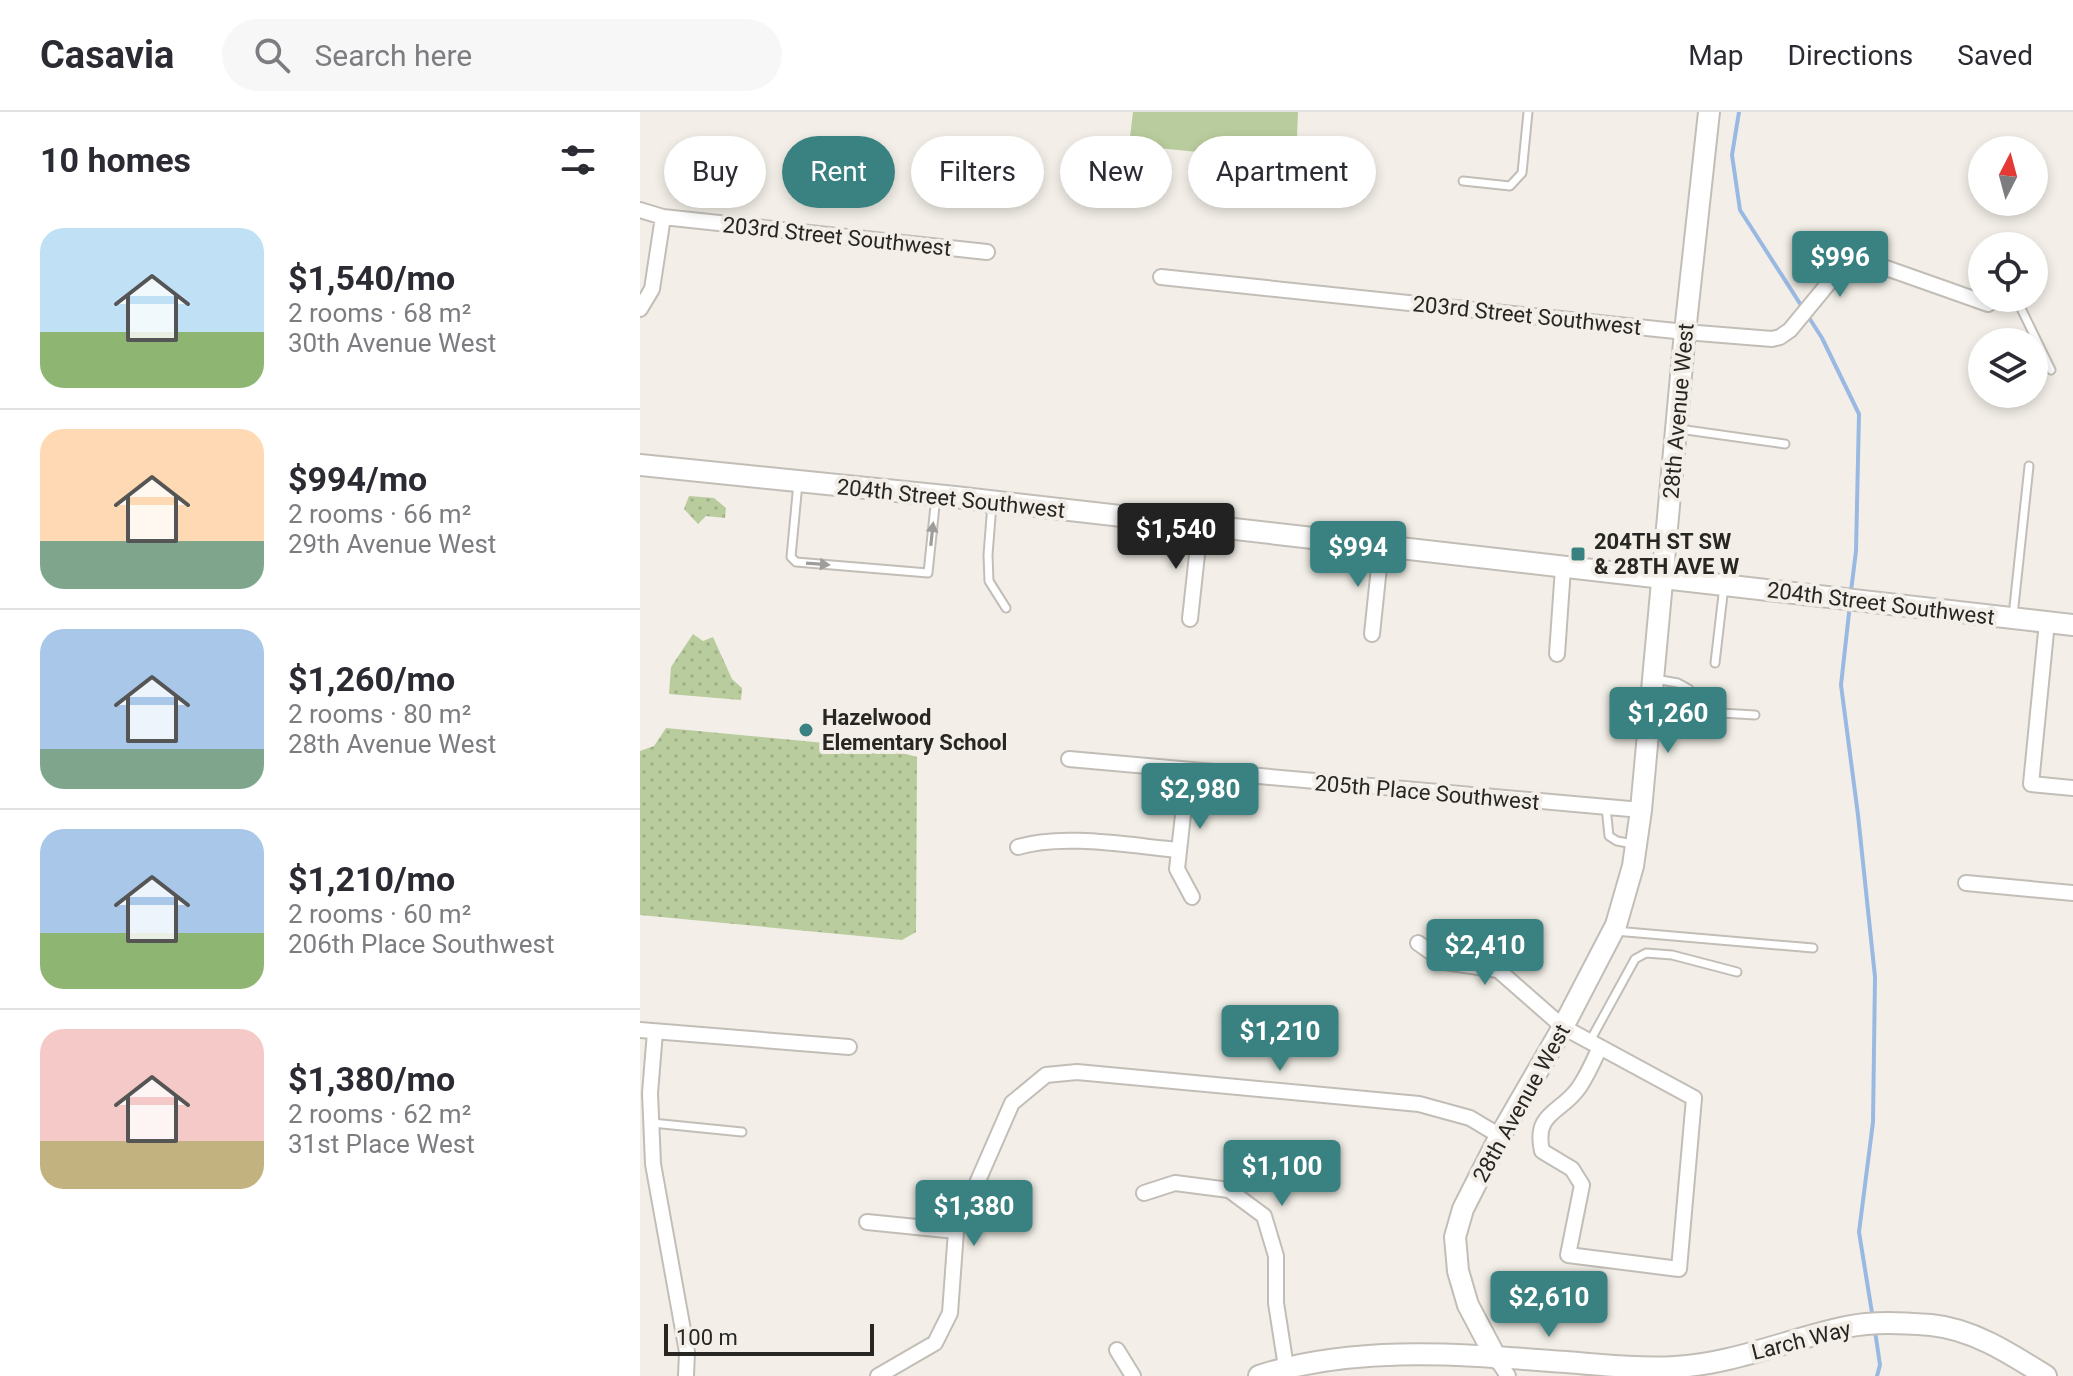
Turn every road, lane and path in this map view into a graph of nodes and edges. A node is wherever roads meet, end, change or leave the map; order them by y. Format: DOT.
graph roads {
  1 [pos="1528,112"];
  2 [pos="1709,112"];
  3 [pos="1463,181"];
  4 [pos="640,210"];
  5 [pos="663,217"];
  6 [pos="987,252"];
  7 [pos="1161,277"];
  8 [pos="1968,297"];
  9 [pos="640,309"];
  10 [pos="2023,312"];
  11 [pos="1685,332"];
  12 [pos="2051,370"];
  13 [pos="1677,429"];
  14 [pos="1785,444"];
  15 [pos="640,465"];
  16 [pos="2029,466"];
  17 [pos="798,481"];
  18 [pos="936,495"];
  19 [pos="992,502"];
  20 [pos="1200,527"];
  21 [pos="1381,548"];
  22 [pos="1563,568"];
  23 [pos="1664,577"];
  24 [pos="1724,584"];
  25 [pos="1006,608"];
  26 [pos="2013,618"];
  27 [pos="1190,619"];
  28 [pos="2047,622"];
  29 [pos="2073,625"];
  30 [pos="1372,634"];
  31 [pos="1557,654"];
  32 [pos="1715,663"];
  33 [pos="1654,678"];
  34 [pos="1651,709"];
  35 [pos="1687,711"];
  36 [pos="1755,715"];
  37 [pos="1069,759"];
  38 [pos="1188,770"];
  39 [pos="2073,788"];
  40 [pos="1606,807"];
  41 [pos="1641,810"];
  42 [pos="1636,844"];
  43 [pos="1018,847"];
  44 [pos="1179,850"];
  45 [pos="1966,883"];
  46 [pos="2073,893"];
  47 [pos="1192,897"];
  48 [pos="1613,930"];
  49 [pos="1418,943"];
  50 [pos="1813,948"];
  51 [pos="1737,972"];
  52 [pos="1563,1027"];
  53 [pos="648,1031"];
  54 [pos="1595,1044"];
  55 [pos="849,1047"];
  56 [pos="650,1123"];
  57 [pos="742,1132"];
  58 [pos="1500,1136"];
  59 [pos="1144,1193"];
  60 [pos="867,1222"];
  61 [pos="956,1231"];
  62 [pos="1117,1350"];
  63 [pos="1496,1358"];
  64 [pos="1286,1367"];
  65 [pos="686,1376"];
  66 [pos="878,1376"];
  67 [pos="1133,1376"];
  68 [pos="1259,1376"];
  69 [pos="1508,1376"];
  70 [pos="2046,1376"];
  1 -- 3 [label="lane"];
  2 -- 11 [label="street, 28th Avenue West"];
  4 -- 5 [label="street, 203rd Street Southwest"];
  5 -- 6 [label="street, 203rd Street Southwest"];
  5 -- 9 [label="street"];
  7 -- 11 [label="street, 203rd Street Southwest"];
  8 -- 11 [label="street, 203rd Street Southwest"];
  10 -- 12 [label="lane"];
  11 -- 13 [label="street, 28th Avenue West"];
  13 -- 14 [label="lane"];
  13 -- 23 [label="street, 28th Avenue West"];
  15 -- 17 [label="street, 204th Street Southwest"];
  16 -- 26 [label="lane"];
  17 -- 18 [label="street, 204th Street Southwest"];
  17 -- 18 [label="lane, one-way"];
  18 -- 19 [label="street, 204th Street Southwest"];
  19 -- 20 [label="street, 204th Street Southwest"];
  19 -- 25 [label="lane"];
  20 -- 21 [label="street, 204th Street Southwest"];
  20 -- 27 [label="street"];
  21 -- 22 [label="street, 204th Street Southwest"];
  21 -- 30 [label="street"];
  22 -- 23 [label="street, 204th Street Southwest"];
  22 -- 31 [label="street"];
  23 -- 24 [label="street, 204th Street Southwest"];
  23 -- 33 [label="street, 28th Avenue West"];
  24 -- 26 [label="street, 204th Street Southwest"];
  24 -- 32 [label="lane"];
  26 -- 28 [label="street, 204th Street Southwest"];
  28 -- 29 [label="street, 204th Street Southwest"];
  28 -- 39 [label="street"];
  33 -- 34 [label="street, 28th Avenue West"];
  33 -- 35 [label="lane"];
  34 -- 35 [label="lane"];
  34 -- 41 [label="street, 28th Avenue West"];
  35 -- 36 [label="lane"];
  37 -- 38 [label="street, 205th Place Southwest"];
  38 -- 40 [label="street, 205th Place Southwest"];
  38 -- 44 [label="street"];
  40 -- 41 [label="street, 205th Place Southwest"];
  40 -- 42 [label="lane"];
  41 -- 42 [label="street, 28th Avenue West"];
  42 -- 48 [label="street, 28th Avenue West"];
  43 -- 44 [label="street"];
  44 -- 47 [label="street"];
  45 -- 46 [label="street"];
  48 -- 50 [label="lane"];
  48 -- 52 [label="street, 28th Avenue West"];
  49 -- 52 [label="street"];
  51 -- 54 [label="lane"];
  52 -- 54 [label="street"];
  52 -- 58 [label="street, 28th Avenue West"];
  53 -- 55 [label="street"];
  53 -- 56 [label="street"];
  54 -- 54 [label="street"];
  56 -- 57 [label="lane"];
  56 -- 65 [label="street"];
  58 -- 61 [label="street"];
  58 -- 63 [label="street, 28th Avenue West"];
  59 -- 64 [label="street"];
  60 -- 61 [label="street"];
  61 -- 66 [label="street"];
  62 -- 67 [label="street"];
  63 -- 64 [label="street, Larch Way"];
  63 -- 69 [label="street, 28th Avenue West"];
  63 -- 70 [label="street, Larch Way"];
  64 -- 68 [label="street, Larch Way"];
}
